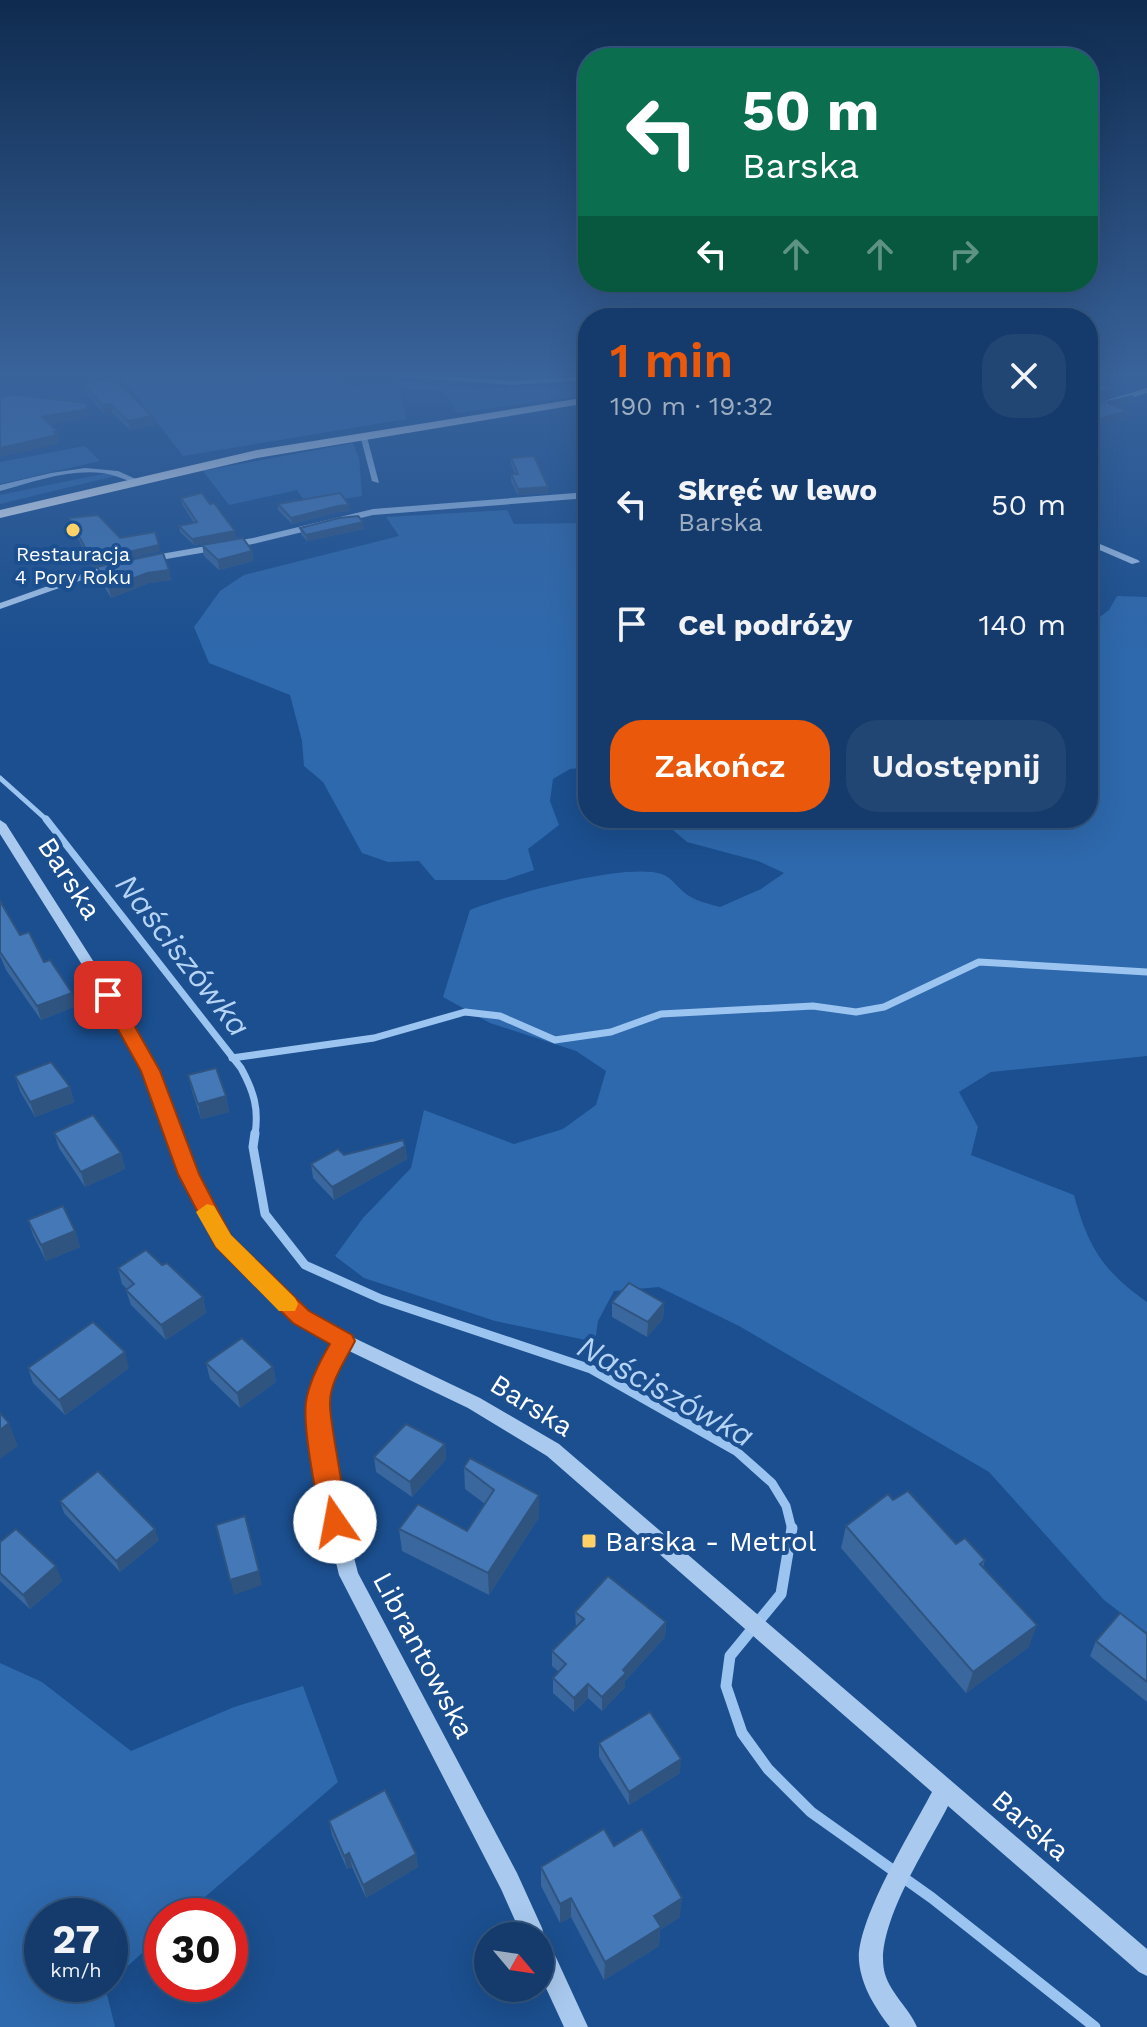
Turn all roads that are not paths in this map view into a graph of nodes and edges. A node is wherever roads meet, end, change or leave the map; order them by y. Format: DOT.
graph roads {
  1 [pos="200,468"];
  2 [pos="372,468"];
  3 [pos="134,480"];
  4 [pos="376,481"];
  5 [pos="0,488"];
  6 [pos="578,496"];
  7 [pos="0,514"];
  8 [pos="1098,546"];
  9 [pos="1135,562"];
  10 [pos="0,606"];
  11 [pos="0,824"];
  12 [pos="344,1341"];
  13 [pos="945,1789"];
  14 [pos="528,1922"];
  15 [pos="1147,1964"];
  16 [pos="554,1979"];
  17 [pos="576,2027"];
  18 [pos="905,2027"];
  1 -- 3 [label="main road"];
  2 -- 4 [label="street"];
  3 -- 5 [label="street"];
  3 -- 7 [label="main road"];
  6 -- 10 [label="street"];
  8 -- 9 [label="street"];
  11 -- 12 [label="street, Barska"];
  12 -- 13 [label="street, Barska"];
  12 -- 14 [label="street, Librantowska"];
  13 -- 15 [label="street, Barska"];
  13 -- 18 [label="street"];
  16 -- 17 [label="street"];
}
